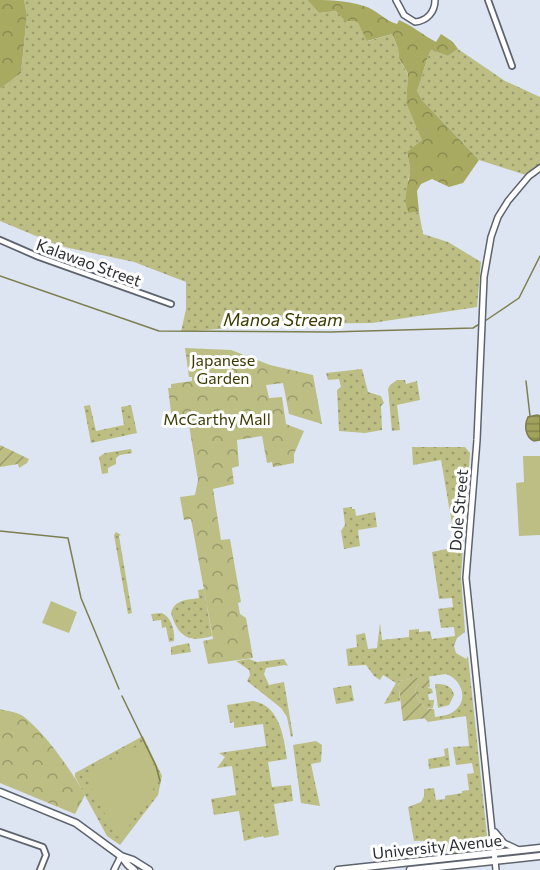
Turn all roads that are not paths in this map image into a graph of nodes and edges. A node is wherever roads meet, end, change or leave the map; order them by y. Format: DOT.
graph roads {
  1 [pos="396,0"];
  2 [pos="435,0"];
  3 [pos="488,0"];
  4 [pos="512,66"];
  5 [pos="540,168"];
  6 [pos="0,240"];
  7 [pos="171,304"];
  8 [pos="0,792"];
  9 [pos="492,828"];
  10 [pos="0,832"];
  11 [pos="540,848"];
  12 [pos="519,850"];
  13 [pos="494,853"];
  14 [pos="121,856"];
  15 [pos="540,856"];
  16 [pos="495,861"];
  17 [pos="40,870"];
  18 [pos="114,870"];
  19 [pos="134,870"];
  20 [pos="148,870"];
  21 [pos="338,870"];
  22 [pos="410,870"];
  23 [pos="496,870"];
  1 -- 2 [label="street"];
  3 -- 4 [label="street"];
  5 -- 9 [label="street, Dole Street"];
  6 -- 7 [label="street, Kalawao Street"];
  8 -- 14 [label="main road"];
  9 -- 12 [label="street"];
  9 -- 13 [label="street, Dole Street"];
  10 -- 17 [label="street"];
  11 -- 12 [label="main road, University Avenue"];
  12 -- 13 [label="main road, University Avenue"];
  13 -- 16 [label="street, Dole Street"];
  13 -- 21 [label="main road, University Avenue"];
  14 -- 18 [label="street"];
  14 -- 19 [label="main road"];
  14 -- 20 [label="main road"];
  15 -- 16 [label="main road, University Avenue"];
  16 -- 22 [label="main road, University Avenue"];
  16 -- 23 [label="street, Dole Street"];
}
